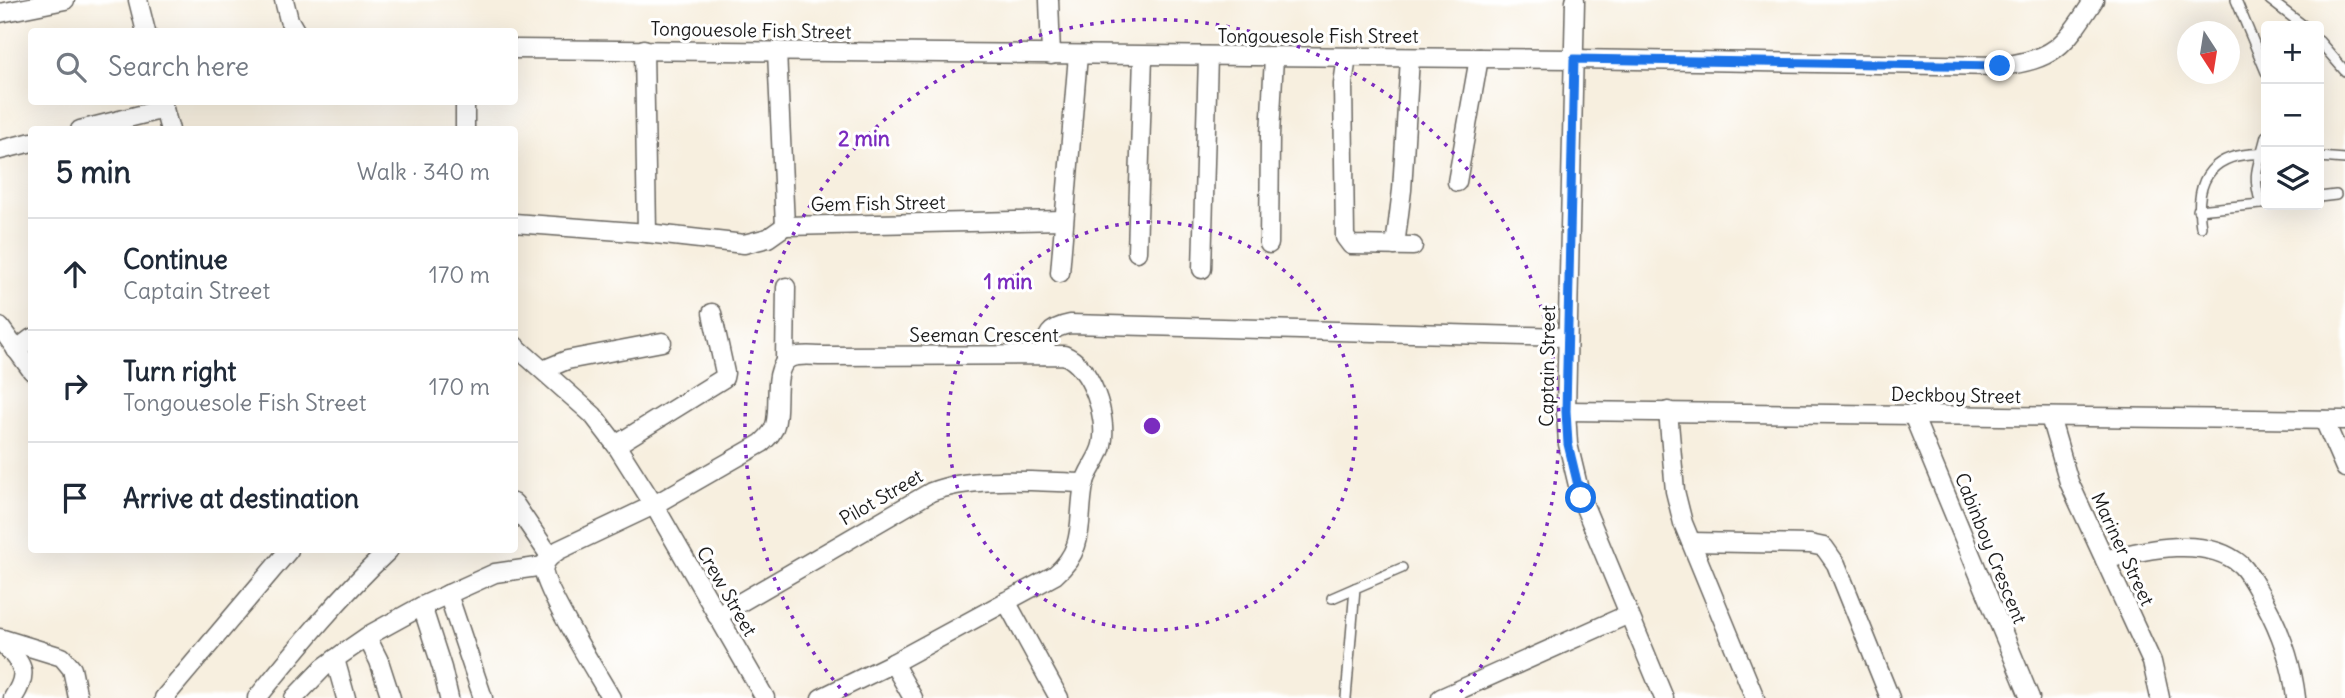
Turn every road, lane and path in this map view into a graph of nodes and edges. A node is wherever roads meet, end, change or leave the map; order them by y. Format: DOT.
graph roads {
  1 [pos="65,0"];
  2 [pos="138,0"];
  3 [pos="284,0"];
  4 [pos="1049,0"];
  5 [pos="1575,0"];
  6 [pos="2094,0"];
  7 [pos="2236,0"];
  8 [pos="2270,0"];
  9 [pos="0,13"];
  10 [pos="2297,21"];
  11 [pos="145,28"];
  12 [pos="294,28"];
  13 [pos="2324,47"];
  14 [pos="518,49"];
  15 [pos="644,50"];
  16 [pos="777,51"];
  17 [pos="1051,55"];
  18 [pos="1078,55"];
  19 [pos="1143,56"];
  20 [pos="1208,56"];
  21 [pos="1274,57"];
  22 [pos="1346,57"];
  23 [pos="1410,58"];
  24 [pos="1479,58"];
  25 [pos="1574,59"];
  26 [pos="2261,60"];
  27 [pos="2345,71"];
  28 [pos="163,105"];
  29 [pos="465,105"];
  30 [pos="93,126"];
  31 [pos="169,126"];
  32 [pos="465,126"];
  33 [pos="28,143"];
  34 [pos="0,150"];
  35 [pos="2261,154"];
  36 [pos="2324,158"];
  37 [pos="2261,159"];
  38 [pos="2345,159"];
  39 [pos="1457,182"];
  40 [pos="2336,195"];
  41 [pos="2324,196"];
  42 [pos="2261,198"];
  43 [pos="2261,203"];
  44 [pos="2198,210"];
  45 [pos="1063,220"];
  46 [pos="518,223"];
  47 [pos="785,226"];
  48 [pos="2201,227"];
  49 [pos="647,233"];
  50 [pos="1269,244"];
  51 [pos="1137,252"];
  52 [pos="1202,269"];
  53 [pos="1060,273"];
  54 [pos="786,287"];
  55 [pos="712,313"];
  56 [pos="0,327"];
  57 [pos="1567,337"];
  58 [pos="28,341"];
  59 [pos="662,342"];
  60 [pos="518,348"];
  61 [pos="16,350"];
  62 [pos="1044,355"];
  63 [pos="28,366"];
  64 [pos="782,366"];
  65 [pos="543,370"];
  66 [pos="1566,411"];
  67 [pos="1668,411"];
  68 [pos="1913,415"];
  69 [pos="2050,417"];
  70 [pos="2324,420"];
  71 [pos="2345,420"];
  72 [pos="615,445"];
  73 [pos="2345,468"];
  74 [pos="1085,482"];
  75 [pos="654,505"];
  76 [pos="518,510"];
  77 [pos="1691,541"];
  78 [pos="286,553"];
  79 [pos="385,553"];
  80 [pos="2105,560"];
  81 [pos="547,561"];
  82 [pos="1402,568"];
  83 [pos="1355,588"];
  84 [pos="448,594"];
  85 [pos="1332,598"];
  86 [pos="1006,601"];
  87 [pos="422,606"];
  88 [pos="1629,614"];
  89 [pos="717,616"];
  90 [pos="367,637"];
  91 [pos="0,639"];
  92 [pos="335,659"];
  93 [pos="893,663"];
  94 [pos="13,698"];
  95 [pos="78,698"];
  96 [pos="164,698"];
  97 [pos="257,698"];
  98 [pos="294,698"];
  99 [pos="346,698"];
  100 [pos="391,698"];
  101 [pos="449,698"];
  102 [pos="483,698"];
  103 [pos="611,698"];
  104 [pos="765,698"];
  105 [pos="821,698"];
  106 [pos="913,698"];
  107 [pos="1059,698"];
  108 [pos="1346,698"];
  109 [pos="1441,698"];
  110 [pos="1664,698"];
  111 [pos="1755,698"];
  112 [pos="1890,698"];
  113 [pos="2030,698"];
  114 [pos="2160,698"];
  115 [pos="2296,698"];
  1 -- 9 [label="street"];
  2 -- 11 [label="street"];
  3 -- 12 [label="street"];
  4 -- 17 [label="street"];
  5 -- 25 [label="street, Captain Street"];
  6 -- 25 [label="street, Tongouesole Fish Street"];
  7 -- 26 [label="lane"];
  8 -- 10 [label="lane"];
  13 -- 27 [label="lane"];
  14 -- 15 [label="street, Tongouesole Fish Street"];
  15 -- 16 [label="street, Tongouesole Fish Street"];
  15 -- 49 [label="street"];
  16 -- 17 [label="street, Tongouesole Fish Street"];
  16 -- 47 [label="street, Gem Fish Street"];
  17 -- 18 [label="street, Tongouesole Fish Street"];
  18 -- 19 [label="street, Tongouesole Fish Street"];
  18 -- 45 [label="street"];
  19 -- 20 [label="street, Tongouesole Fish Street"];
  19 -- 51 [label="street"];
  20 -- 21 [label="street, Tongouesole Fish Street"];
  20 -- 52 [label="street"];
  21 -- 22 [label="street, Tongouesole Fish Street"];
  21 -- 50 [label="street"];
  22 -- 23 [label="street, Tongouesole Fish Street"];
  22 -- 23 [label="street"];
  23 -- 24 [label="street, Tongouesole Fish Street"];
  24 -- 25 [label="street, Tongouesole Fish Street"];
  24 -- 39 [label="street"];
  25 -- 57 [label="street, Captain Street"];
  28 -- 30 [label="street"];
  28 -- 31 [label="street"];
  29 -- 32 [label="street"];
  33 -- 34 [label="street"];
  35 -- 44 [label="lane"];
  36 -- 38 [label="lane"];
  37 -- 42 [label="lane"];
  40 -- 41 [label="lane"];
  43 -- 44 [label="lane"];
  44 -- 48 [label="lane"];
  45 -- 47 [label="street, Gem Fish Street"];
  45 -- 53 [label="street"];
  46 -- 49 [label="street"];
  47 -- 49 [label="street"];
  54 -- 64 [label="street"];
  55 -- 72 [label="street"];
  56 -- 61 [label="street"];
  57 -- 62 [label="street"];
  57 -- 66 [label="street, Captain Street"];
  58 -- 61 [label="street"];
  59 -- 65 [label="street"];
  60 -- 65 [label="street, Crew Street"];
  61 -- 63 [label="street"];
  62 -- 64 [label="street, Seeman Crescent"];
  62 -- 74 [label="street, Seeman Crescent"];
  64 -- 75 [label="street"];
  65 -- 72 [label="street, Crew Street"];
  66 -- 67 [label="street, Deckboy Street"];
  66 -- 88 [label="street, Captain Street"];
  67 -- 68 [label="street, Deckboy Street"];
  67 -- 77 [label="street"];
  68 -- 69 [label="street, Deckboy Street"];
  68 -- 113 [label="street, Cabinboy Crescent"];
  69 -- 70 [label="street, Deckboy Street"];
  69 -- 80 [label="street, Mariner Street"];
  70 -- 71 [label="street, Deckboy Street"];
  70 -- 73 [label="street"];
  72 -- 75 [label="street, Crew Street"];
  74 -- 86 [label="street, Seeman Crescent"];
  74 -- 89 [label="street, Pilot Street"];
  75 -- 81 [label="street"];
  75 -- 89 [label="street, Crew Street"];
  76 -- 81 [label="street"];
  77 -- 111 [label="street"];
  77 -- 112 [label="street"];
  78 -- 96 [label="street"];
  79 -- 97 [label="street"];
  80 -- 114 [label="street, Mariner Street"];
  80 -- 115 [label="street"];
  81 -- 84 [label="street"];
  81 -- 103 [label="street"];
  82 -- 83 [label="lane"];
  83 -- 85 [label="lane"];
  83 -- 108 [label="lane"];
  84 -- 87 [label="street"];
  84 -- 102 [label="street"];
  86 -- 93 [label="street, Seeman Crescent"];
  86 -- 107 [label="street"];
  87 -- 90 [label="street"];
  87 -- 101 [label="street"];
  88 -- 109 [label="street"];
  88 -- 110 [label="street, Captain Street"];
  89 -- 104 [label="street, Crew Street"];
  90 -- 92 [label="street"];
  90 -- 100 [label="street"];
  91 -- 94 [label="street"];
  91 -- 95 [label="street"];
  92 -- 98 [label="street"];
  92 -- 99 [label="street"];
  93 -- 105 [label="street, Seeman Crescent"];
  93 -- 106 [label="street"];
}
